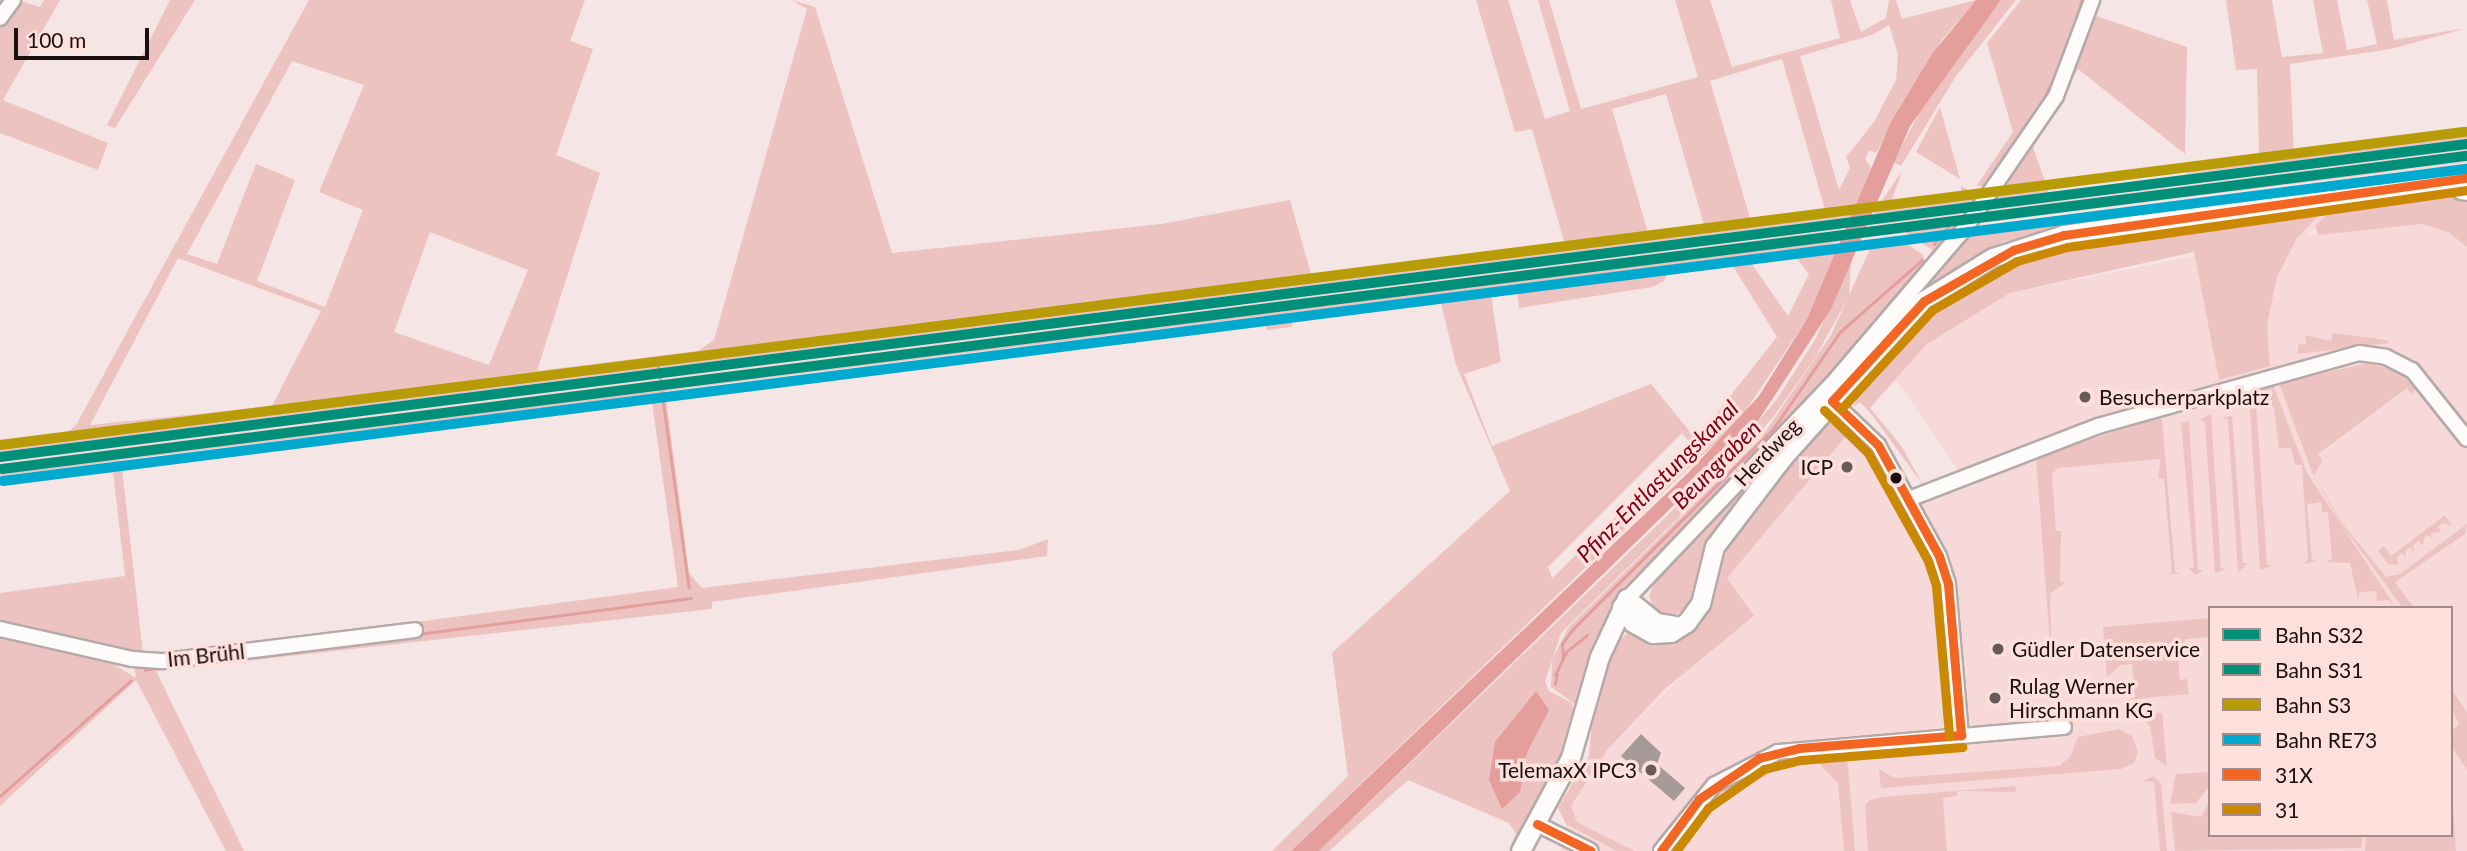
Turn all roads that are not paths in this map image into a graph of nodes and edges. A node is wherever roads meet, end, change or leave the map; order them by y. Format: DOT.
graph roads {
  1 [pos="13,0"];
  2 [pos="2092,0"];
  3 [pos="0,18"];
  4 [pos="2465,186"];
  5 [pos="1832,401"];
  6 [pos="2467,439"];
  7 [pos="1909,499"];
  8 [pos="1625,603"];
  9 [pos="1681,626"];
  10 [pos="0,629"];
  11 [pos="1642,629"];
  12 [pos="415,630"];
  13 [pos="1606,640"];
  14 [pos="2064,727"];
  15 [pos="1961,735"];
  16 [pos="1537,824"];
  17 [pos="1521,851"];
  18 [pos="1591,851"];
  19 [pos="1661,851"];
  1 -- 3 [label="street"];
  2 -- 8 [label="street, Herdweg"];
  4 -- 5 [label="main road"];
  5 -- 7 [label="street"];
  5 -- 9 [label="main road"];
  6 -- 7 [label="street"];
  7 -- 15 [label="street"];
  8 -- 9 [label="main road"];
  8 -- 11 [label="main road"];
  8 -- 13 [label="main road, Herdweg"];
  9 -- 11 [label="main road"];
  10 -- 12 [label="street, Im Brühl"];
  11 -- 13 [label="main road"];
  13 -- 16 [label="main road, Herdweg"];
  14 -- 15 [label="street"];
  15 -- 19 [label="street"];
  16 -- 17 [label="main road, Herdweg"];
  16 -- 18 [label="street"];
}
